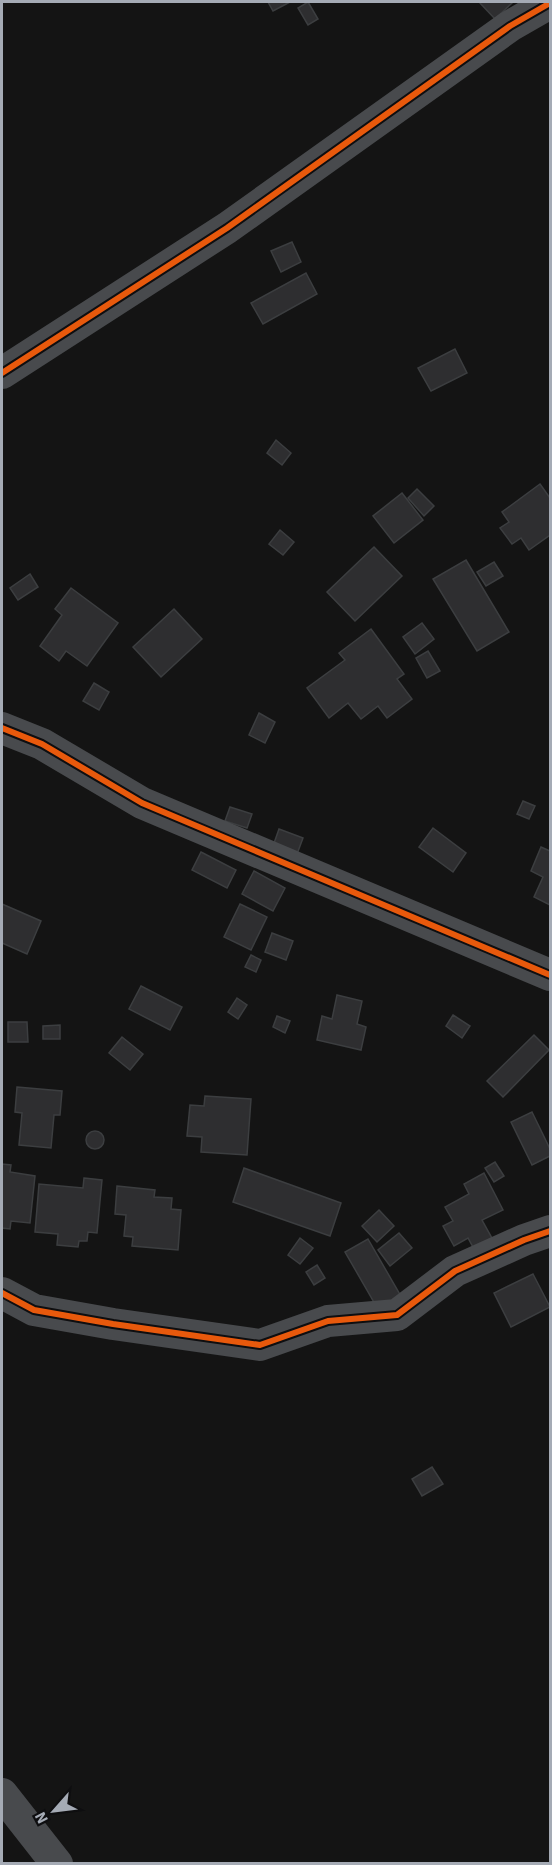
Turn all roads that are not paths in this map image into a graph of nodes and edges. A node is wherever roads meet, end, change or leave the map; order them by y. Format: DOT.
graph roads {
  1 [pos="550,3"];
  2 [pos="2,373"];
  3 [pos="2,728"];
  4 [pos="550,975"];
  5 [pos="550,1231"];
  6 [pos="2,1293"];
  7 [pos="2,1794"];
  8 [pos="57,1863"];
  1 -- 2 [label="street"];
  3 -- 4 [label="street"];
  5 -- 6 [label="street"];
  7 -- 8 [label="street"];
}
